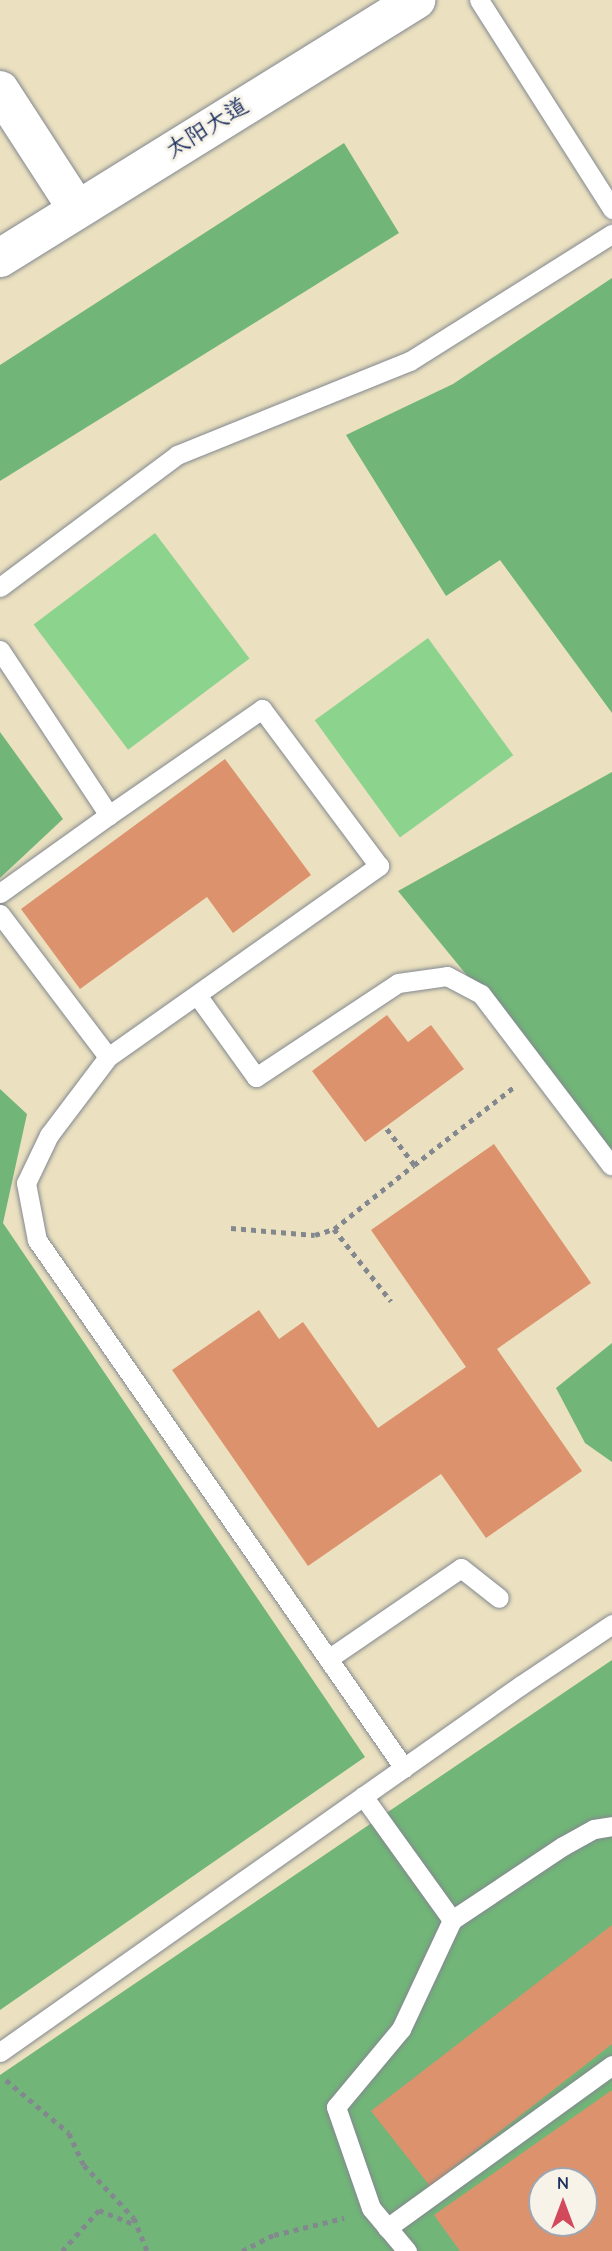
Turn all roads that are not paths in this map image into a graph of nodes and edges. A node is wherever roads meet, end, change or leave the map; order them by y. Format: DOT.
graph roads {
  1 [pos="416,0"];
  2 [pos="479,0"];
  3 [pos="0,90"];
  4 [pos="77,209"];
  5 [pos="612,209"];
  6 [pos="612,233"];
  7 [pos="0,258"];
  8 [pos="0,587"];
  9 [pos="0,650"];
  10 [pos="109,815"];
  11 [pos="0,892"];
  12 [pos="0,914"];
  13 [pos="197,995"];
  14 [pos="108,1057"];
  15 [pos="611,1166"];
  16 [pos="499,1598"];
  17 [pos="612,1624"];
  18 [pos="328,1659"];
  19 [pos="404,1768"];
  20 [pos="363,1796"];
  21 [pos="612,1826"];
  22 [pos="453,1920"];
  23 [pos="0,2052"];
  24 [pos="612,2065"];
  25 [pos="387,2228"];
  26 [pos="407,2251"];
  1 -- 4 [label="main road, 太阳大道"];
  2 -- 5 [label="lane"];
  3 -- 4 [label="main road"];
  4 -- 7 [label="main road, 太阳大道"];
  6 -- 8 [label="lane"];
  9 -- 10 [label="lane"];
  10 -- 11 [label="lane"];
  10 -- 13 [label="lane"];
  12 -- 14 [label="lane"];
  13 -- 14 [label="lane"];
  13 -- 15 [label="lane"];
  14 -- 18 [label="lane"];
  16 -- 18 [label="lane"];
  17 -- 19 [label="lane"];
  18 -- 19 [label="lane"];
  19 -- 20 [label="lane"];
  20 -- 22 [label="lane"];
  20 -- 23 [label="lane"];
  21 -- 22 [label="lane"];
  22 -- 25 [label="lane"];
  24 -- 25 [label="lane"];
  25 -- 26 [label="lane"];
}
